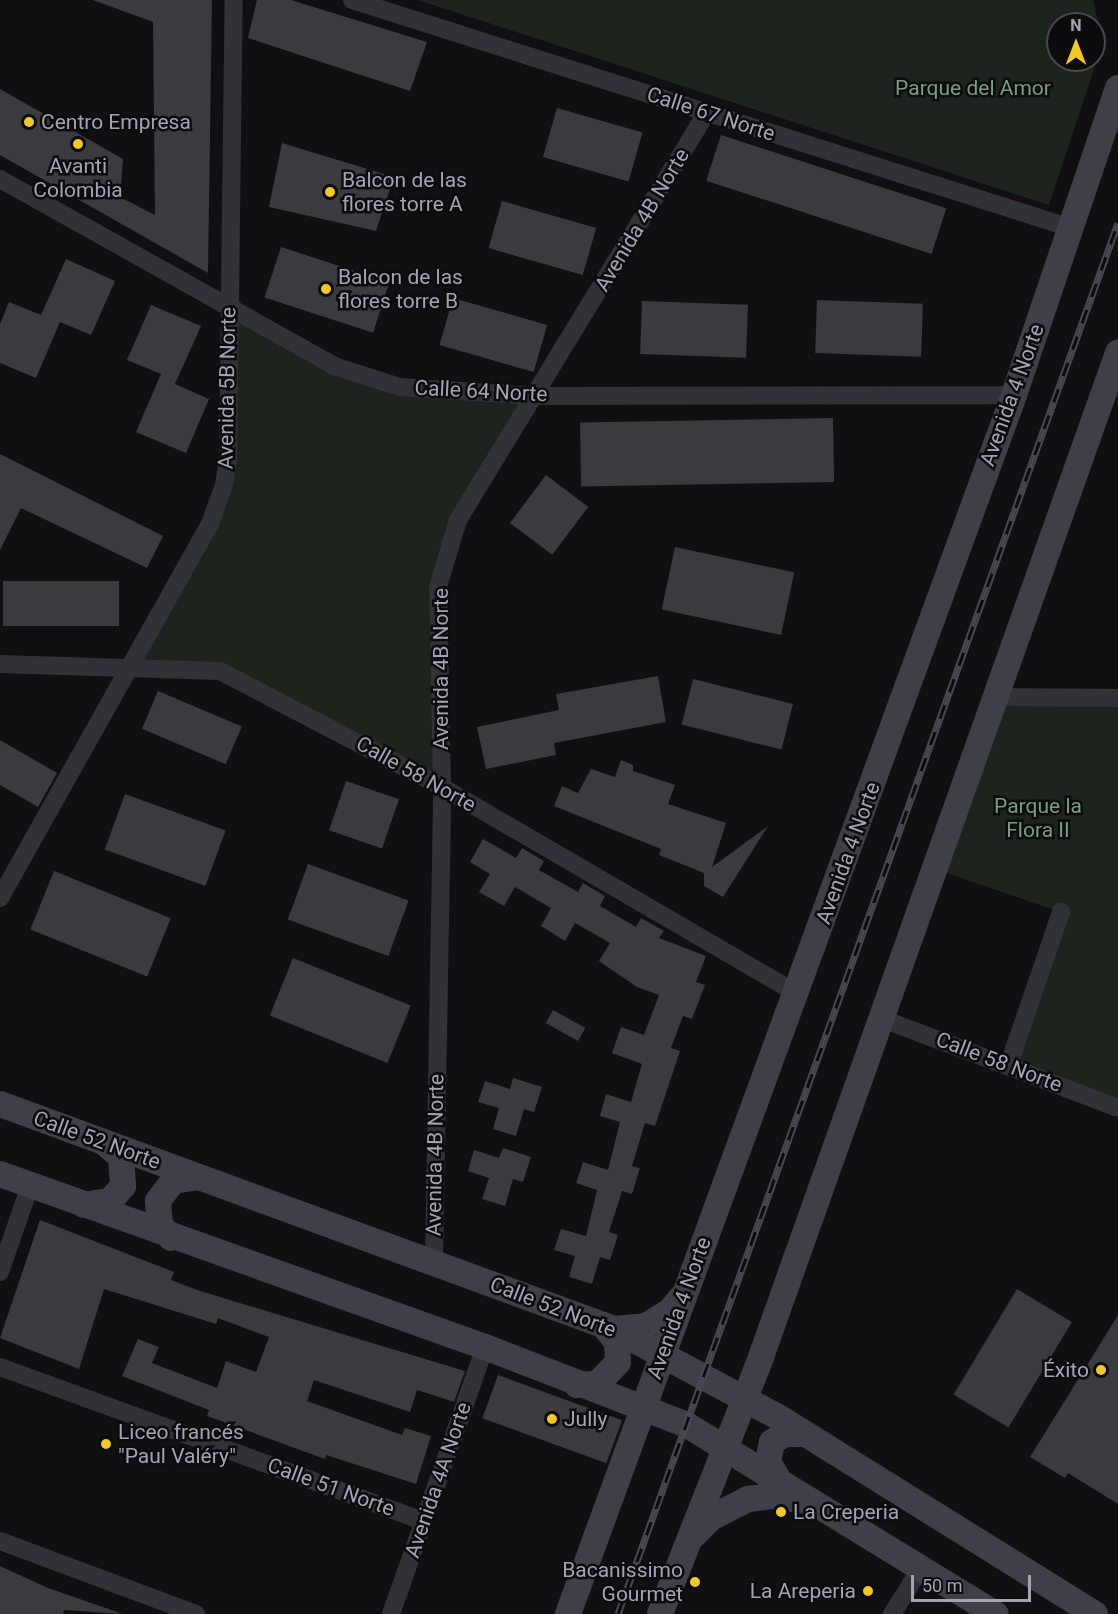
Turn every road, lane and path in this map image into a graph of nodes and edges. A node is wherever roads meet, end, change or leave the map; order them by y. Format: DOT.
graph roads {
  1 [pos="234,0"];
  2 [pos="352,0"];
  3 [pos="1118,88"];
  4 [pos="707,112"];
  5 [pos="0,179"];
  6 [pos="1071,228"];
  7 [pos="229,307"];
  8 [pos="1118,353"];
  9 [pos="1014,395"];
  10 [pos="535,396"];
  11 [pos="0,664"];
  12 [pos="131,667"];
  13 [pos="998,697"];
  14 [pos="1118,698"];
  15 [pos="442,787"];
  16 [pos="0,898"];
  17 [pos="1060,912"];
  18 [pos="798,994"];
  19 [pos="880,1018"];
  20 [pos="1009,1064"];
  21 [pos="0,1104"];
  22 [pos="1118,1108"];
  23 [pos="106,1143"];
  24 [pos="0,1174"];
  25 [pos="198,1176"];
  26 [pos="30,1186"];
  27 [pos="81,1204"];
  28 [pos="171,1238"];
  29 [pos="434,1263"];
  30 [pos="0,1272"];
  31 [pos="686,1287"];
  32 [pos="609,1327"];
  33 [pos="484,1347"];
  34 [pos="662,1356"];
  35 [pos="761,1357"];
  36 [pos="0,1367"];
  37 [pos="577,1385"];
  38 [pos="744,1399"];
  39 [pos="642,1407"];
  40 [pos="792,1429"];
  41 [pos="726,1446"];
  42 [pos="774,1473"];
  43 [pos="817,1504"];
  44 [pos="424,1521"];
  45 [pos="0,1542"];
  46 [pos="682,1550"];
  47 [pos="921,1568"];
  48 [pos="196,1614"];
  49 [pos="391,1614"];
  50 [pos="568,1614"];
  51 [pos="660,1614"];
  52 [pos="892,1614"];
  53 [pos="996,1614"];
  54 [pos="1095,1614"];
  1 -- 7 [label="street, Avenida 5B Norte"];
  2 -- 4 [label="street, Calle 67 Norte"];
  3 -- 6 [label="main road, Avenida 4 Norte"];
  4 -- 6 [label="street, Calle 67 Norte"];
  4 -- 10 [label="street, Avenida 4B Norte"];
  5 -- 7 [label="street, Calle 64 Norte"];
  6 -- 9 [label="main road, Avenida 4 Norte"];
  7 -- 10 [label="street, Calle 64 Norte"];
  7 -- 12 [label="street, Avenida 5B Norte"];
  8 -- 13 [label="main road"];
  9 -- 10 [label="street, Calle 64 Norte"];
  9 -- 18 [label="main road, Avenida 4 Norte"];
  10 -- 15 [label="street, Avenida 4B Norte"];
  11 -- 12 [label="street, Calle 58 Norte"];
  12 -- 15 [label="street, Calle 58 Norte"];
  12 -- 16 [label="street, Avenida 5B Norte"];
  13 -- 14 [label="street"];
  13 -- 19 [label="main road"];
  15 -- 18 [label="street, Calle 58 Norte"];
  15 -- 29 [label="street, Avenida 4B Norte"];
  17 -- 20 [label="street"];
  18 -- 31 [label="main road, Avenida 4 Norte"];
  19 -- 20 [label="street, Calle 58 Norte"];
  19 -- 35 [label="main road"];
  20 -- 22 [label="street, Calle 58 Norte"];
  21 -- 23 [label="main road, Calle 52 Norte"];
  23 -- 25 [label="main road, Calle 52 Norte"];
  23 -- 27 [label="main road"];
  24 -- 26 [label="main road"];
  25 -- 28 [label="main road"];
  25 -- 29 [label="main road, Calle 52 Norte"];
  26 -- 27 [label="main road"];
  26 -- 30 [label="street"];
  27 -- 28 [label="main road"];
  28 -- 33 [label="main road"];
  29 -- 32 [label="main road, Calle 52 Norte"];
  31 -- 32 [label="main road"];
  31 -- 34 [label="main road, Avenida 4 Norte"];
  32 -- 34 [label="main road, Calle 52 Norte"];
  32 -- 37 [label="main road"];
  33 -- 37 [label="main road"];
  33 -- 44 [label="street, Avenida 4A Norte"];
  34 -- 38 [label="main road, Calle 52 Norte"];
  34 -- 39 [label="main road, Avenida 4 Norte"];
  35 -- 38 [label="main road"];
  35 -- 40 [label="main road"];
  36 -- 44 [label="street, Calle 51 Norte"];
  37 -- 39 [label="main road"];
  38 -- 40 [label="main road, Calle 52 Norte"];
  38 -- 41 [label="main road"];
  39 -- 41 [label="main road"];
  39 -- 50 [label="main road, Avenida 4 Norte"];
  40 -- 42 [label="main road"];
  40 -- 54 [label="main road, Calle 52 Norte"];
  41 -- 42 [label="main road"];
  41 -- 46 [label="main road"];
  42 -- 43 [label="main road"];
  43 -- 46 [label="main road"];
  43 -- 47 [label="main road"];
  44 -- 49 [label="street, Avenida 4A Norte"];
  45 -- 48 [label="street"];
  46 -- 51 [label="main road"];
  47 -- 52 [label="street"];
  47 -- 53 [label="main road"];
}
